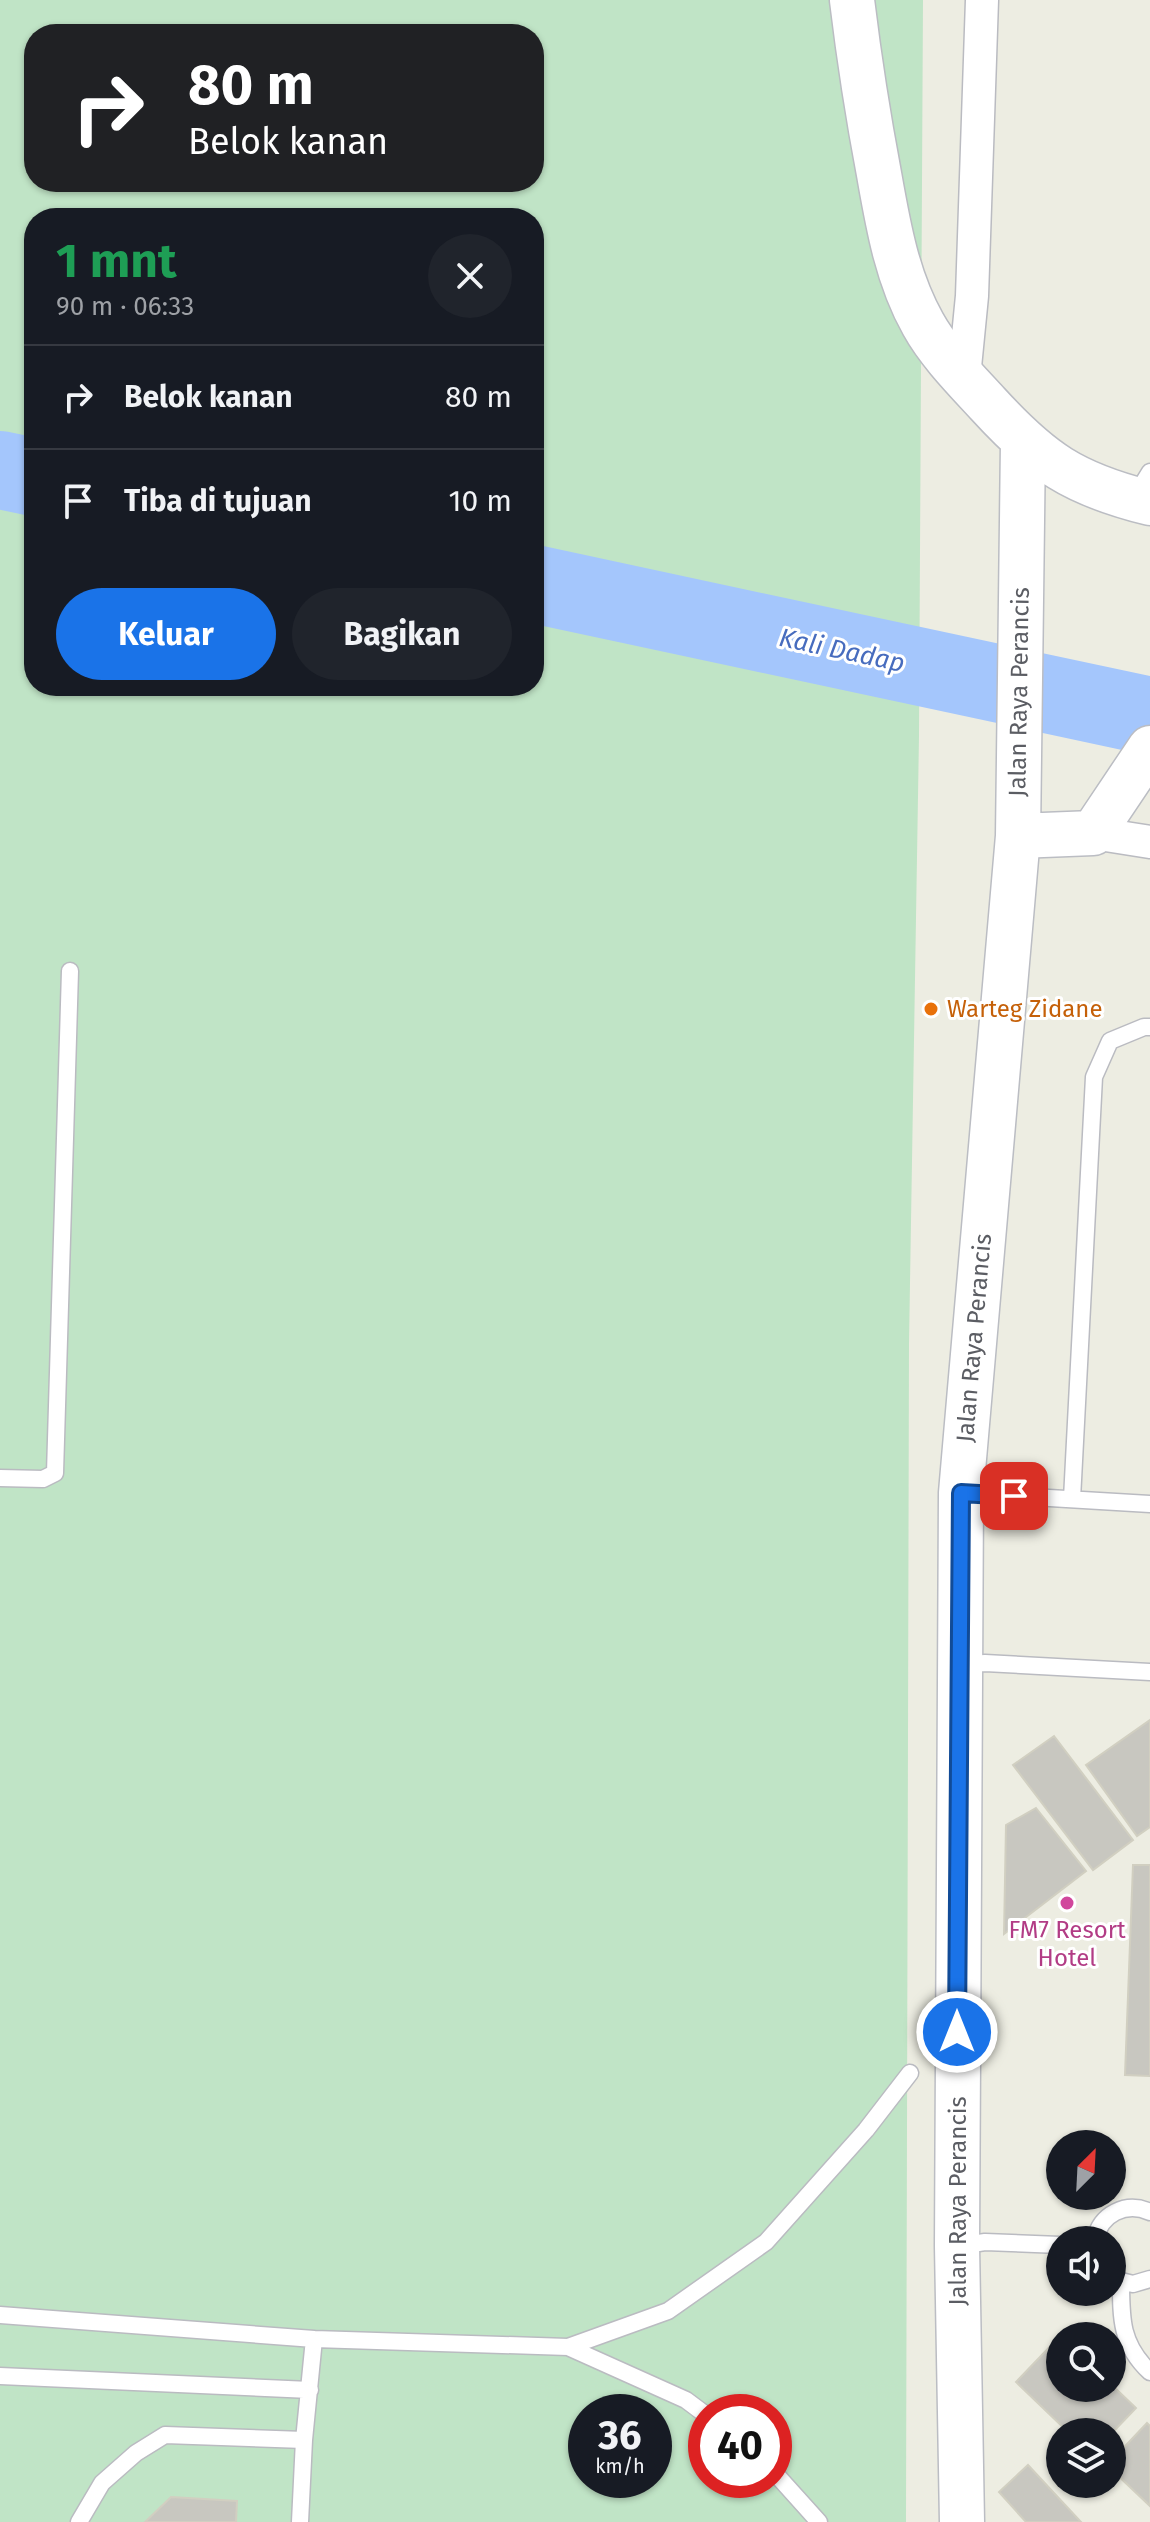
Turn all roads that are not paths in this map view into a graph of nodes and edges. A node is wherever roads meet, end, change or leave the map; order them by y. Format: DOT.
graph roads {
  1 [pos="852,0"];
  2 [pos="982,0"];
  3 [pos="964,377"];
  4 [pos="1023,442"];
  5 [pos="1145,491"];
  6 [pos="1139,764"];
  7 [pos="1093,833"];
  8 [pos="1018,836"];
  9 [pos="1150,842"];
  10 [pos="70,971"];
  11 [pos="1150,1027"];
  12 [pos="0,1478"];
  13 [pos="961,1493"];
  14 [pos="1072,1499"];
  15 [pos="1150,1504"];
  16 [pos="958,1665"];
  17 [pos="1150,1672"];
  18 [pos="910,2073"];
  19 [pos="1150,2212"];
  20 [pos="1100,2226"];
  21 [pos="1046,2244"];
  22 [pos="957,2246"];
  23 [pos="1150,2279"];
  24 [pos="1126,2282"];
  25 [pos="1119,2306"];
  26 [pos="0,2315"];
  27 [pos="314,2339"];
  28 [pos="568,2347"];
  29 [pos="1150,2372"];
  30 [pos="0,2376"];
  31 [pos="310,2390"];
  32 [pos="688,2402"];
  33 [pos="304,2440"];
  34 [pos="792,2492"];
  35 [pos="79,2522"];
  36 [pos="300,2522"];
  37 [pos="819,2522"];
  38 [pos="962,2522"];
  1 -- 3 [label="street"];
  2 -- 3 [label="street"];
  3 -- 4 [label="street"];
  4 -- 5 [label="street"];
  4 -- 8 [label="street, Jalan Raya Perancis"];
  6 -- 7 [label="street"];
  7 -- 8 [label="street"];
  7 -- 9 [label="street"];
  8 -- 13 [label="street, Jalan Raya Perancis"];
  10 -- 12 [label="lane"];
  11 -- 14 [label="lane"];
  13 -- 14 [label="lane"];
  13 -- 16 [label="street, Jalan Raya Perancis"];
  14 -- 15 [label="lane"];
  16 -- 17 [label="lane"];
  16 -- 22 [label="street, Jalan Raya Perancis"];
  18 -- 28 [label="lane"];
  19 -- 20 [label="lane"];
  21 -- 22 [label="lane"];
  22 -- 38 [label="street, Jalan Raya Perancis"];
  23 -- 24 [label="lane"];
  25 -- 29 [label="lane"];
  26 -- 27 [label="lane"];
  27 -- 28 [label="lane"];
  27 -- 31 [label="lane"];
  28 -- 32 [label="lane"];
  30 -- 31 [label="lane"];
  31 -- 33 [label="lane"];
  33 -- 35 [label="lane"];
  33 -- 36 [label="lane"];
  34 -- 37 [label="lane"];
}
